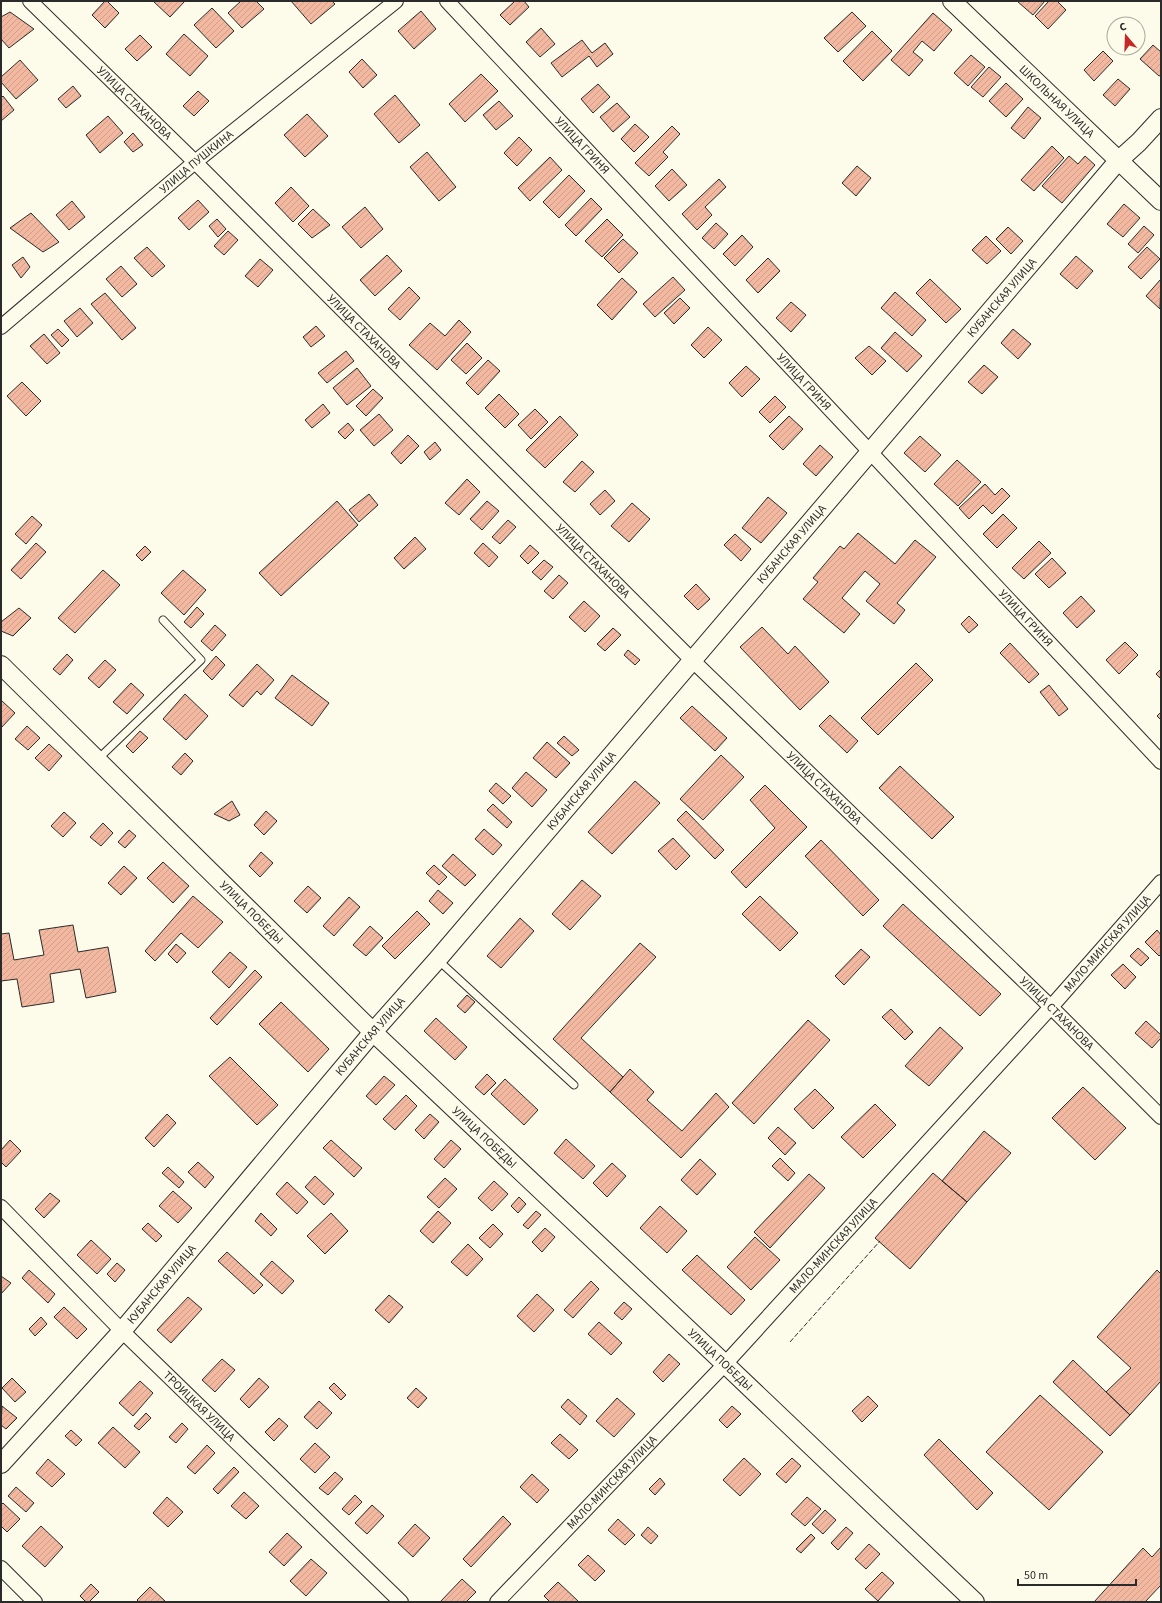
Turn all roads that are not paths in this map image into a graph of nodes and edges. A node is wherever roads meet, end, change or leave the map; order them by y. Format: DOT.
graph roads {
  1 [pos="30,1"];
  2 [pos="396,1"];
  3 [pos="447,1"];
  4 [pos="952,1"];
  5 [pos="1161,118"];
  6 [pos="1118,161"];
  7 [pos="195,162"];
  8 [pos="1161,201"];
  9 [pos="1,327"];
  10 [pos="871,451"];
  11 [pos="163,620"];
  12 [pos="692,660"];
  13 [pos="1,665"];
  14 [pos="97,760"];
  15 [pos="1161,762"];
  16 [pos="1161,882"];
  17 [pos="437,960"];
  18 [pos="1051,1007"];
  19 [pos="373,1032"];
  20 [pos="574,1085"];
  21 [pos="1161,1117"];
  22 [pos="1,1207"];
  23 [pos="122,1331"];
  24 [pos="725,1364"];
  25 [pos="1,1464"];
  26 [pos="1,1568"];
  27 [pos="35,1602"];
  28 [pos="401,1602"];
  29 [pos="497,1602"];
  30 [pos="975,1602"];
  1 -- 7 [label="street, УЛИЦА СТАХАНОВА"];
  2 -- 7 [label="street, УЛИЦА ПУШКИНА"];
  3 -- 10 [label="street, УЛИЦА ГРИНЯ"];
  4 -- 6 [label="street, ШКОЛЬНАЯ УЛИЦА"];
  5 -- 6 [label="street, КУБАНСКАЯ УЛИЦА"];
  6 -- 8 [label="street, ШКОЛЬНАЯ УЛИЦА"];
  6 -- 10 [label="street, КУБАНСКАЯ УЛИЦА"];
  7 -- 9 [label="street, УЛИЦА ПУШКИНА"];
  7 -- 12 [label="street, УЛИЦА СТАХАНОВА"];
  10 -- 12 [label="street, КУБАНСКАЯ УЛИЦА"];
  10 -- 15 [label="street, УЛИЦА ГРИНЯ"];
  11 -- 14 [label="lane"];
  12 -- 17 [label="street, КУБАНСКАЯ УЛИЦА"];
  12 -- 18 [label="street, УЛИЦА СТАХАНОВА"];
  13 -- 14 [label="street, УЛИЦА ПОБЕДЫ"];
  14 -- 19 [label="street, УЛИЦА ПОБЕДЫ"];
  16 -- 18 [label="street, МАЛО-МИНСКАЯ УЛИЦА"];
  17 -- 19 [label="street, КУБАНСКАЯ УЛИЦА"];
  17 -- 20 [label="lane"];
  18 -- 21 [label="street, УЛИЦА СТАХАНОВА"];
  18 -- 24 [label="street, МАЛО-МИНСКАЯ УЛИЦА"];
  19 -- 23 [label="street, КУБАНСКАЯ УЛИЦА"];
  19 -- 24 [label="street, УЛИЦА ПОБЕДЫ"];
  22 -- 23 [label="street, ТРОИЦКАЯ УЛИЦА"];
  23 -- 25 [label="street, КУБАНСКАЯ УЛИЦА"];
  23 -- 28 [label="street, ТРОИЦКАЯ УЛИЦА"];
  24 -- 29 [label="street, МАЛО-МИНСКАЯ УЛИЦА"];
  24 -- 30 [label="street, УЛИЦА ПОБЕДЫ"];
  26 -- 27 [label="street"];
}
